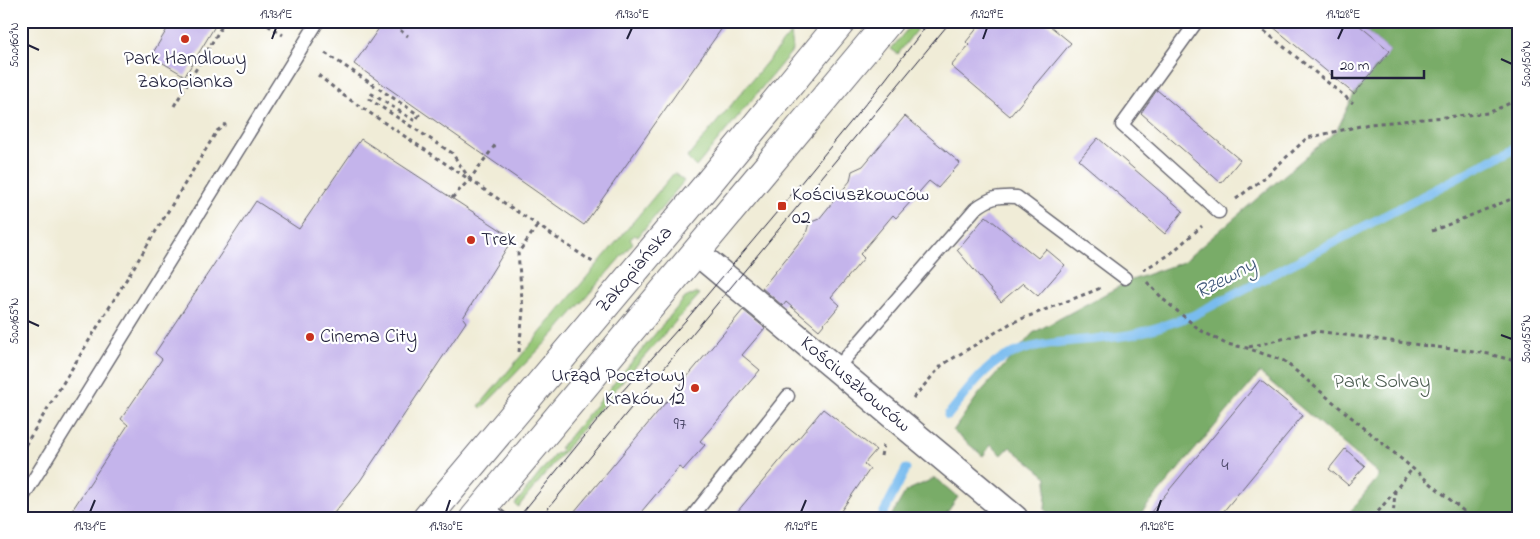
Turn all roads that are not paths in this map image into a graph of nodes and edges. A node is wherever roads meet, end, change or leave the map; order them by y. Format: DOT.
graph roads {
  1 [pos="318,21"];
  2 [pos="842,21"];
  3 [pos="889,21"];
  4 [pos="1195,24"];
  5 [pos="1219,212"];
  6 [pos="696,252"];
  7 [pos="1125,278"];
  8 [pos="836,369"];
  9 [pos="788,396"];
  10 [pos="21,500"];
  11 [pos="487,513"];
  12 [pos="427,518"];
  13 [pos="691,518"];
  14 [pos="1015,518"];
  1 -- 10 [label="lane"];
  2 -- 12 [label="main road, Zakopiańska"];
  3 -- 6 [label="main road, Zakopiańska"];
  4 -- 5 [label="lane"];
  6 -- 8 [label="street, Kościuszkowców"];
  6 -- 11 [label="main road, Zakopiańska"];
  7 -- 8 [label="lane"];
  8 -- 14 [label="street, Kościuszkowców"];
  9 -- 13 [label="lane"];
}
